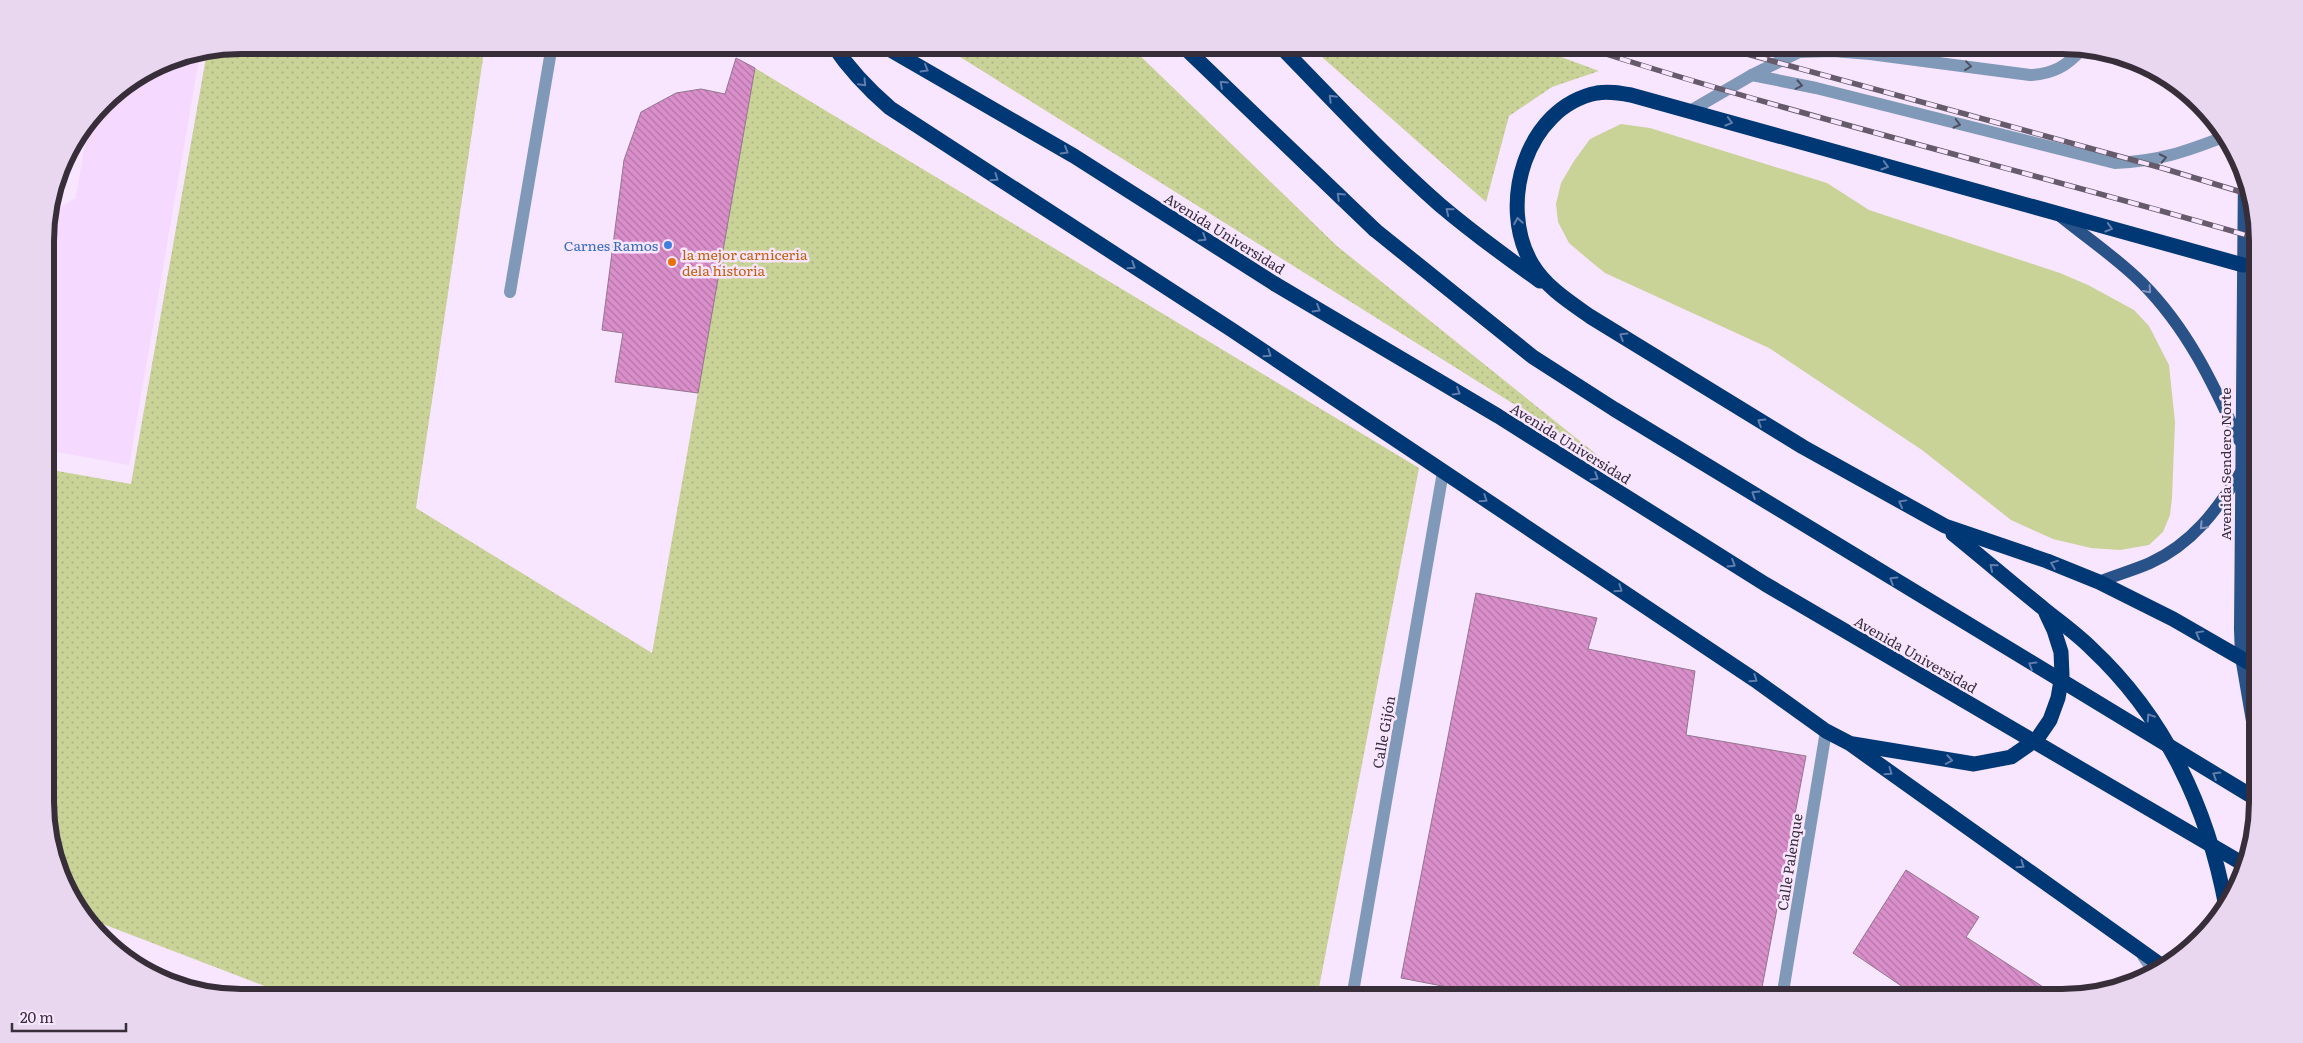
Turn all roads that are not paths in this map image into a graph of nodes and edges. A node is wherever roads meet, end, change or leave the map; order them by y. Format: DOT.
graph roads {
  1 [pos="550,54"];
  2 [pos="839,54"];
  3 [pos="898,54"];
  4 [pos="1191,54"];
  5 [pos="1288,54"];
  6 [pos="1796,54"];
  7 [pos="1870,54"];
  8 [pos="2077,54"];
  9 [pos="1752,75"];
  10 [pos="1690,111"];
  11 [pos="2219,139"];
  12 [pos="2057,214"];
  13 [pos="2249,267"];
  14 [pos="2249,285"];
  15 [pos="510,292"];
  16 [pos="1557,294"];
  17 [pos="2240,443"];
  18 [pos="1443,472"];
  19 [pos="2241,472"];
  20 [pos="1945,526"];
  21 [pos="2099,582"];
  22 [pos="2044,609"];
  23 [pos="2242,657"];
  24 [pos="2249,662"];
  25 [pos="2249,700"];
  26 [pos="1826,731"];
  27 [pos="1849,743"];
  28 [pos="2249,795"];
  29 [pos="2239,862"];
  30 [pos="2224,896"];
  31 [pos="2136,946"];
  32 [pos="2158,963"];
  33 [pos="2151,967"];
  34 [pos="1354,989"];
  35 [pos="1783,989"];
  1 -- 15 [label="street"];
  2 -- 18 [label="highway, one-way"];
  3 -- 29 [label="highway, Avenida Universidad, one-way, bridge"];
  28 -- 4 [label="highway, one-way, bridge"];
  16 -- 5 [label="highway, one-way"];
  9 -- 6 [label="street, one-way"];
  7 -- 8 [label="street, one-way"];
  9 -- 10 [label="street"];
  9 -- 11 [label="street, one-way"];
  10 -- 12 [label="highway, one-way"];
  16 -- 10 [label="highway, one-way"];
  12 -- 13 [label="highway, one-way"];
  12 -- 17 [label="main road, one-way"];
  14 -- 17 [label="main road, Avenida Sendero Norte"];
  20 -- 16 [label="highway, one-way"];
  17 -- 19 [label="main road, Avenida Sendero Norte"];
  18 -- 26 [label="highway, one-way"];
  18 -- 34 [label="street, Calle Gijón"];
  19 -- 21 [label="main road, one-way"];
  19 -- 23 [label="main road, Avenida Sendero Norte"];
  21 -- 20 [label="highway, one-way"];
  22 -- 20 [label="highway, one-way"];
  23 -- 21 [label="highway, one-way"];
  27 -- 22 [label="highway, one-way"];
  30 -- 22 [label="highway, one-way"];
  23 -- 24 [label="highway"];
  23 -- 25 [label="main road, Avenida Sendero Norte"];
  26 -- 27 [label="highway"];
  26 -- 35 [label="street, Calle Palenque"];
  27 -- 31 [label="highway, one-way"];
  31 -- 32 [label="highway"];
  31 -- 33 [label="street"];
}
